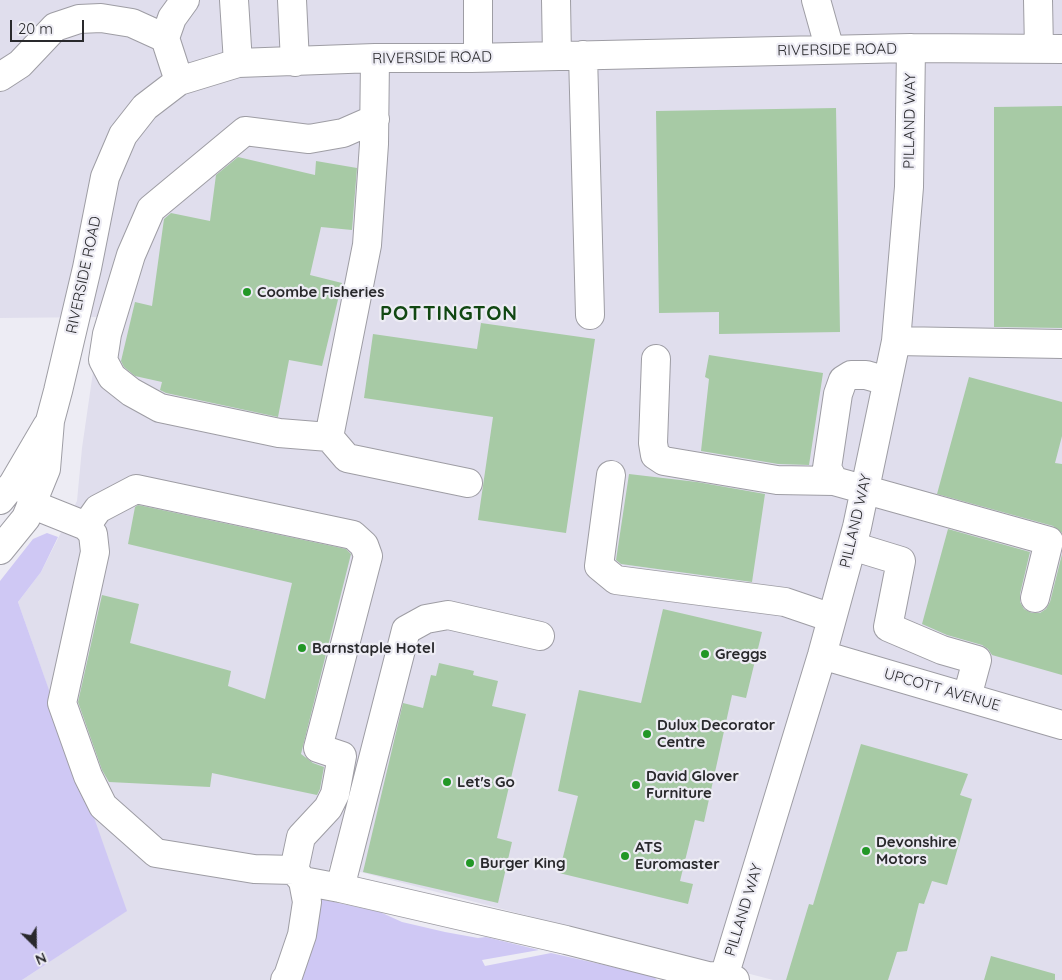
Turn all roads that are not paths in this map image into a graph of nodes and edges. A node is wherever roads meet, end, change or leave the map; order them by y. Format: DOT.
graph roads {
  1 [pos="185,0"];
  2 [pos="234,0"];
  3 [pos="292,0"];
  4 [pos="478,0"];
  5 [pos="556,0"];
  6 [pos="816,0"];
  7 [pos="1038,0"];
  8 [pos="165,38"];
  9 [pos="911,48"];
  10 [pos="1051,49"];
  11 [pos="830,50"];
  12 [pos="570,56"];
  13 [pos="375,58"];
  14 [pos="478,58"];
  15 [pos="295,62"];
  16 [pos="238,63"];
  17 [pos="0,77"];
  18 [pos="180,81"];
  19 [pos="375,119"];
  20 [pos="590,315"];
  21 [pos="896,341"];
  22 [pos="1062,344"];
  23 [pos="656,359"];
  24 [pos="887,381"];
  25 [pos="50,421"];
  26 [pos="329,437"];
  27 [pos="611,475"];
  28 [pos="834,481"];
  29 [pos="468,483"];
  30 [pos="865,488"];
  31 [pos="0,500"];
  32 [pos="31,504"];
  33 [pos="86,526"];
  34 [pos="852,546"];
  35 [pos="0,550"];
  36 [pos="1035,598"];
  37 [pos="832,618"];
  38 [pos="540,636"];
  39 [pos="822,655"];
  40 [pos="967,696"];
  41 [pos="1062,726"];
  42 [pos="299,876"];
  43 [pos="340,888"];
  44 [pos="727,979"];
  45 [pos="285,980"];
  1 -- 8 [label="street"];
  2 -- 16 [label="street"];
  3 -- 15 [label="street"];
  4 -- 14 [label="street"];
  5 -- 12 [label="street"];
  6 -- 11 [label="street"];
  7 -- 10 [label="street"];
  8 -- 17 [label="street"];
  8 -- 18 [label="street"];
  9 -- 10 [label="street, RIVERSIDE ROAD"];
  9 -- 11 [label="street, RIVERSIDE ROAD"];
  9 -- 21 [label="street, PILLAND WAY"];
  11 -- 12 [label="street, RIVERSIDE ROAD"];
  12 -- 14 [label="street, RIVERSIDE ROAD"];
  12 -- 20 [label="street"];
  13 -- 14 [label="street, RIVERSIDE ROAD"];
  13 -- 15 [label="street, RIVERSIDE ROAD"];
  13 -- 19 [label="street"];
  15 -- 16 [label="street, RIVERSIDE ROAD"];
  16 -- 18 [label="street, RIVERSIDE ROAD"];
  18 -- 25 [label="street, RIVERSIDE ROAD"];
  19 -- 26 [label="street"];
  19 -- 26 [label="street"];
  21 -- 22 [label="street"];
  21 -- 24 [label="street, PILLAND WAY"];
  23 -- 28 [label="street"];
  24 -- 28 [label="street"];
  24 -- 30 [label="street, PILLAND WAY"];
  25 -- 31 [label="street, RIVERSIDE ROAD"];
  25 -- 32 [label="street, RIVERSIDE ROAD"];
  26 -- 29 [label="street"];
  27 -- 37 [label="street"];
  28 -- 30 [label="street"];
  30 -- 34 [label="street, PILLAND WAY"];
  30 -- 36 [label="street"];
  32 -- 33 [label="street"];
  32 -- 35 [label="street, RIVERSIDE ROAD"];
  33 -- 42 [label="street"];
  33 -- 42 [label="street"];
  34 -- 37 [label="street, PILLAND WAY"];
  34 -- 40 [label="street"];
  37 -- 39 [label="street, PILLAND WAY"];
  38 -- 43 [label="street"];
  39 -- 40 [label="street, UPCOTT AVENUE"];
  39 -- 44 [label="street, PILLAND WAY"];
  40 -- 41 [label="street, UPCOTT AVENUE"];
  42 -- 43 [label="street"];
  42 -- 45 [label="street"];
  43 -- 44 [label="street"];
}
